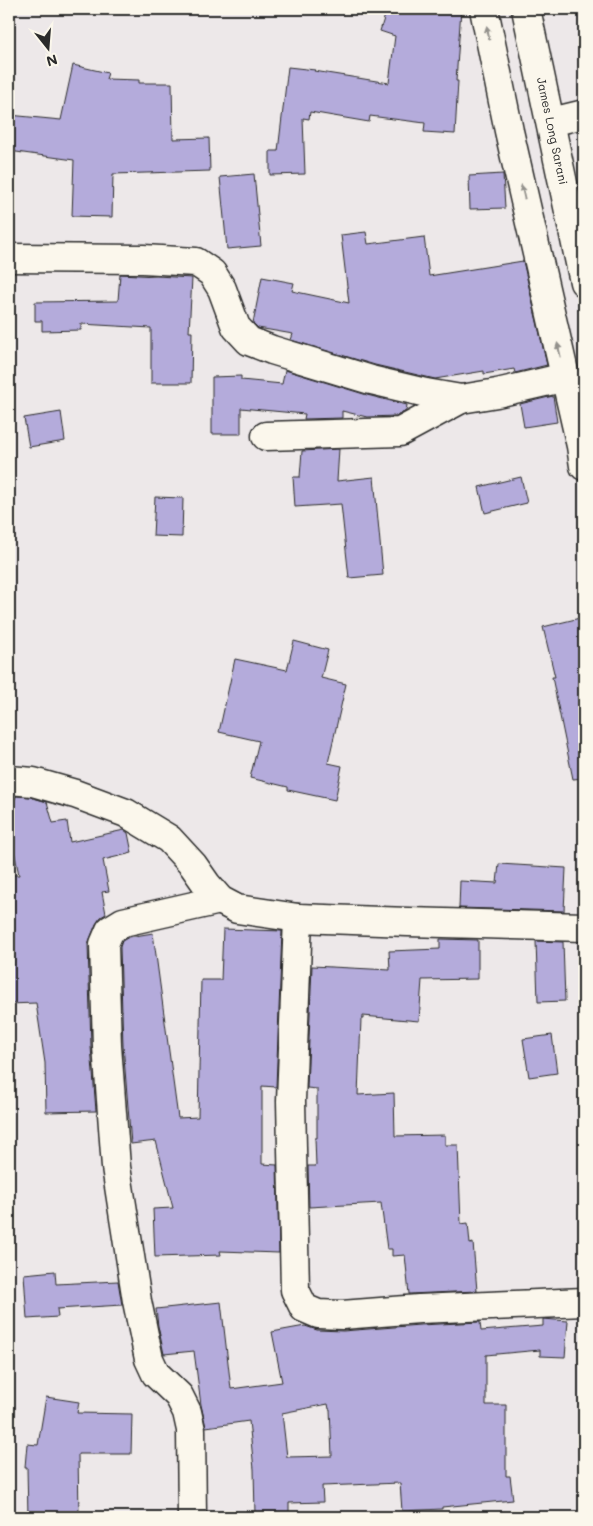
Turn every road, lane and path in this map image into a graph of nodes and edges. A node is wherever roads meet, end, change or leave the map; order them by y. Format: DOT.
graph roads {
  1 [pos="484,9"];
  2 [pos="526,9"];
  3 [pos="584,114"];
  4 [pos="551,124"];
  5 [pos="509,131"];
  6 [pos="9,258"];
  7 [pos="583,274"];
  8 [pos="566,377"];
  9 [pos="461,399"];
  10 [pos="266,436"];
  11 [pos="584,466"];
  12 [pos="9,780"];
  13 [pos="220,900"];
  14 [pos="298,918"];
  15 [pos="584,927"];
  16 [pos="584,1302"];
  17 [pos="192,1517"];
  5 -- 1 [label="street, one-way"];
  2 -- 4 [label="street, James Long Sarani"];
  3 -- 4 [label="street"];
  4 -- 5 [label="street"];
  4 -- 7 [label="street, James Long Sarani"];
  8 -- 5 [label="street, one-way"];
  6 -- 9 [label="street"];
  8 -- 9 [label="street"];
  8 -- 11 [label="street"];
  9 -- 10 [label="street"];
  12 -- 13 [label="street"];
  13 -- 14 [label="street"];
  13 -- 17 [label="street"];
  14 -- 15 [label="street"];
  14 -- 16 [label="street"];
}
